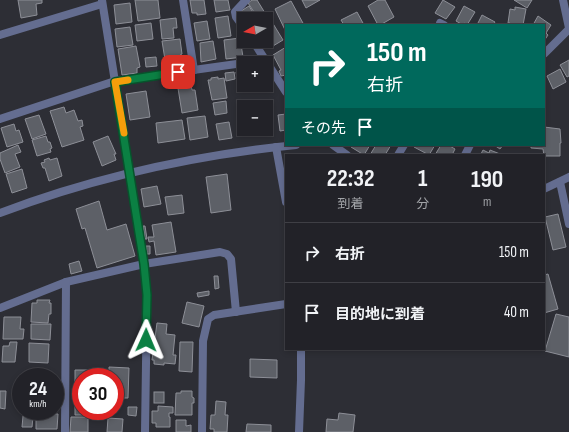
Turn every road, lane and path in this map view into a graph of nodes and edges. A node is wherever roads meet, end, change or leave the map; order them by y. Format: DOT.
graph roads {
  1 [pos="183,0"];
  2 [pos="246,0"];
  3 [pos="563,0"];
  4 [pos="102,2"];
  5 [pos="237,18"];
  6 [pos="569,28"];
  7 [pos="0,34"];
  8 [pos="545,53"];
  9 [pos="237,64"];
  10 [pos="194,70"];
  11 [pos="273,73"];
  12 [pos="115,82"];
  13 [pos="285,91"];
  14 [pos="0,119"];
  15 [pos="286,146"];
  16 [pos="336,146"];
  17 [pos="276,147"];
  18 [pos="346,154"];
  19 [pos="130,172"];
  20 [pos="569,177"];
  21 [pos="560,182"];
  22 [pos="545,189"];
  23 [pos="285,196"];
  24 [pos="0,213"];
  25 [pos="569,224"];
  26 [pos="144,264"];
  27 [pos="66,282"];
  28 [pos="285,304"];
  29 [pos="0,308"];
  30 [pos="236,312"];
  31 [pos="300,350"];
  32 [pos="65,432"];
  33 [pos="145,432"];
  34 [pos="202,432"];
  35 [pos="299,432"];
  1 -- 10 [label="street"];
  2 -- 5 [label="street"];
  3 -- 6 [label="street"];
  4 -- 7 [label="street"];
  4 -- 12 [label="street"];
  6 -- 8 [label="street"];
  9 -- 10 [label="street"];
  10 -- 12 [label="street"];
  11 -- 13 [label="street"];
  12 -- 14 [label="street"];
  12 -- 19 [label="street"];
  15 -- 17 [label="street"];
  16 -- 18 [label="street"];
  17 -- 19 [label="street"];
  17 -- 23 [label="street"];
  19 -- 24 [label="street"];
  19 -- 26 [label="street"];
  20 -- 21 [label="street"];
  21 -- 22 [label="street"];
  21 -- 25 [label="street"];
  26 -- 27 [label="street"];
  26 -- 30 [label="street"];
  26 -- 33 [label="street"];
  27 -- 29 [label="street"];
  27 -- 32 [label="street"];
  28 -- 30 [label="street"];
  30 -- 34 [label="street"];
  31 -- 35 [label="street"];
}
